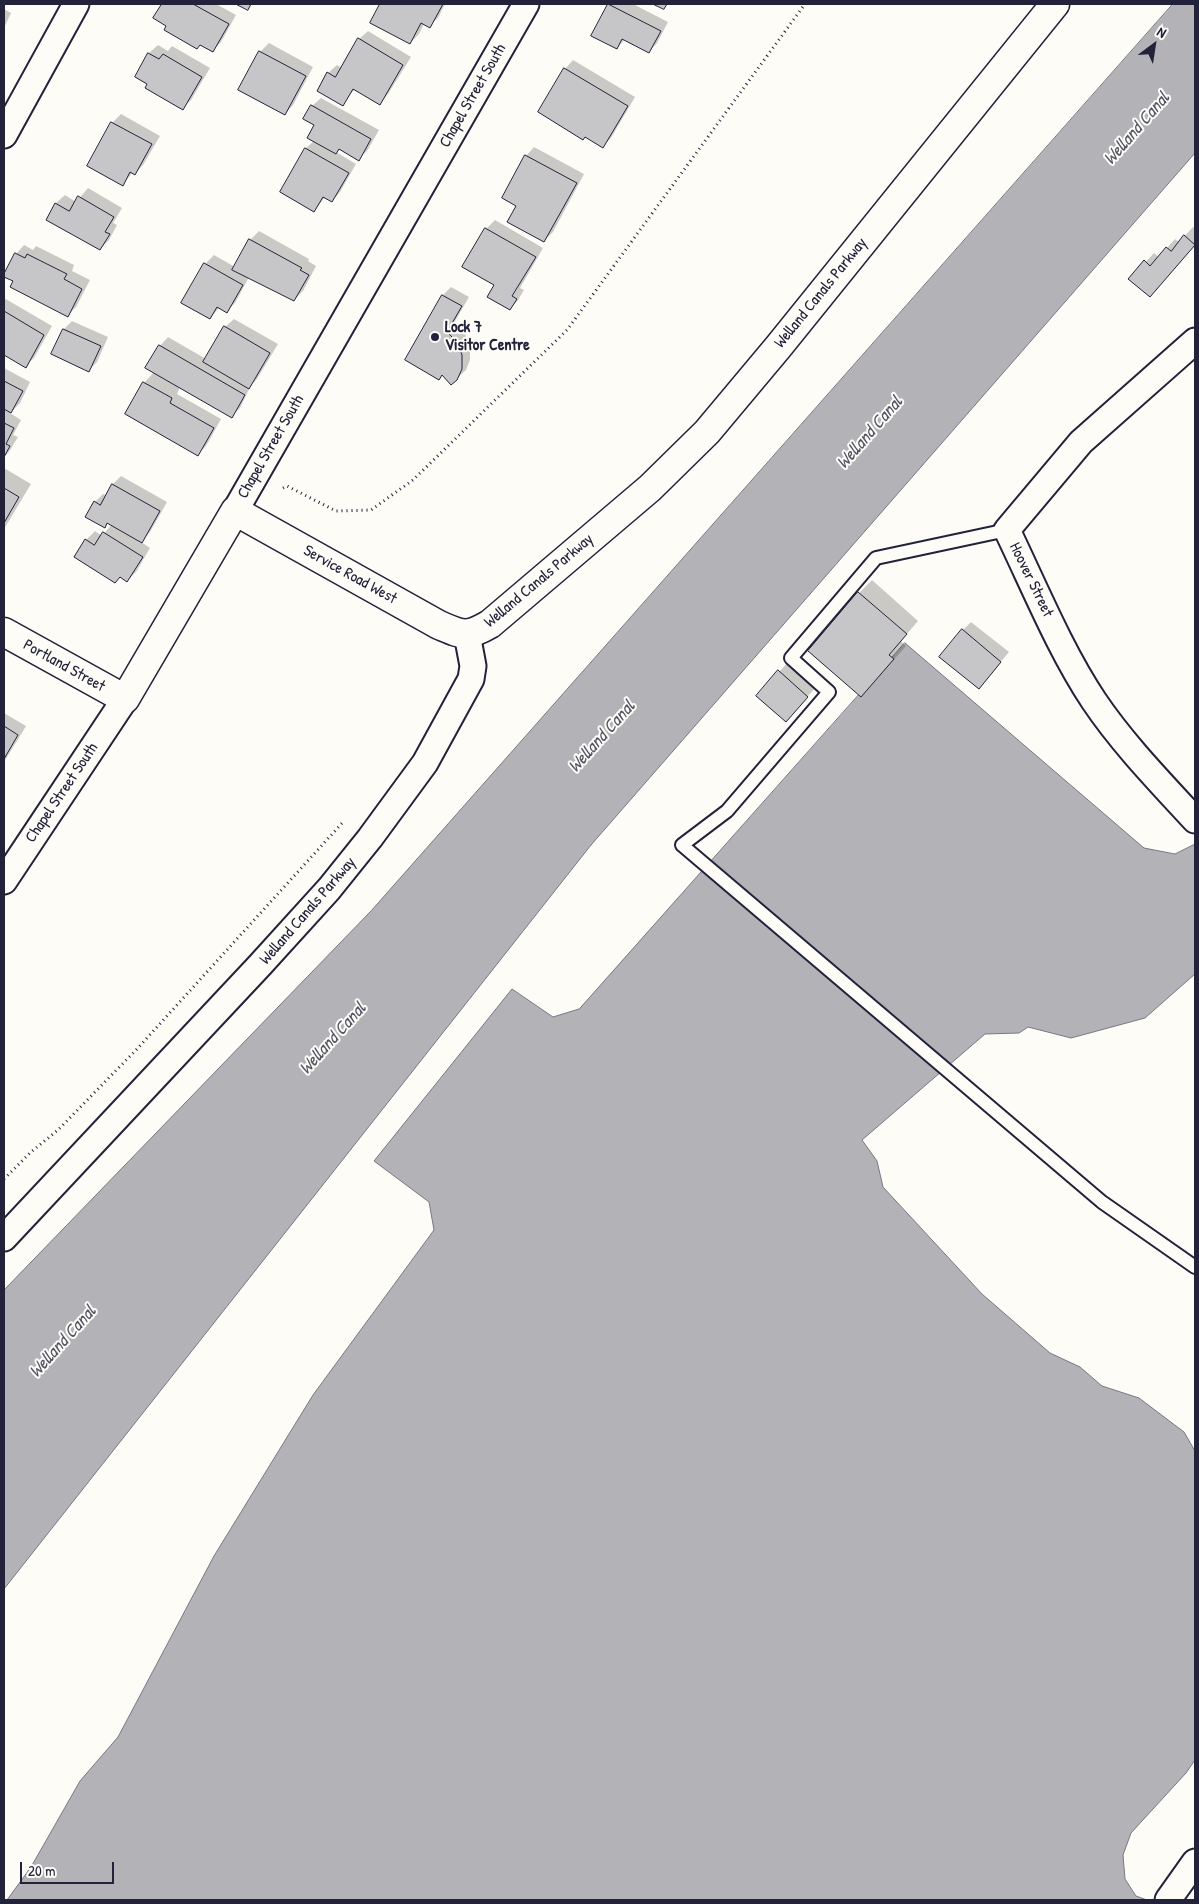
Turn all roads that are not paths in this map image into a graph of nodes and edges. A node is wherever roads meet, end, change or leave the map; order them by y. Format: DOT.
graph roads {
  1 [pos="76,4"];
  2 [pos="526,4"];
  3 [pos="1055,4"];
  4 [pos="4,135"];
  5 [pos="1195,341"];
  6 [pos="235,510"];
  7 [pos="1007,530"];
  8 [pos="4,632"];
  9 [pos="467,634"];
  10 [pos="125,699"];
  11 [pos="1194,819"];
  12 [pos="4,882"];
  13 [pos="4,1238"];
  14 [pos="1195,1267"];
  15 [pos="1195,1862"];
  16 [pos="1172,1893"];
  1 -- 4 [label="street"];
  2 -- 6 [label="street, Chapel Street South"];
  3 -- 9 [label="street, Welland Canals Parkway"];
  5 -- 7 [label="street, Hoover Street"];
  6 -- 9 [label="street, Service Road West"];
  6 -- 10 [label="street, Chapel Street South"];
  7 -- 11 [label="street, Hoover Street"];
  7 -- 14 [label="lane"];
  8 -- 10 [label="street, Portland Street"];
  9 -- 13 [label="street, Welland Canals Parkway"];
  10 -- 12 [label="street, Chapel Street South"];
  15 -- 16 [label="street"];
}
